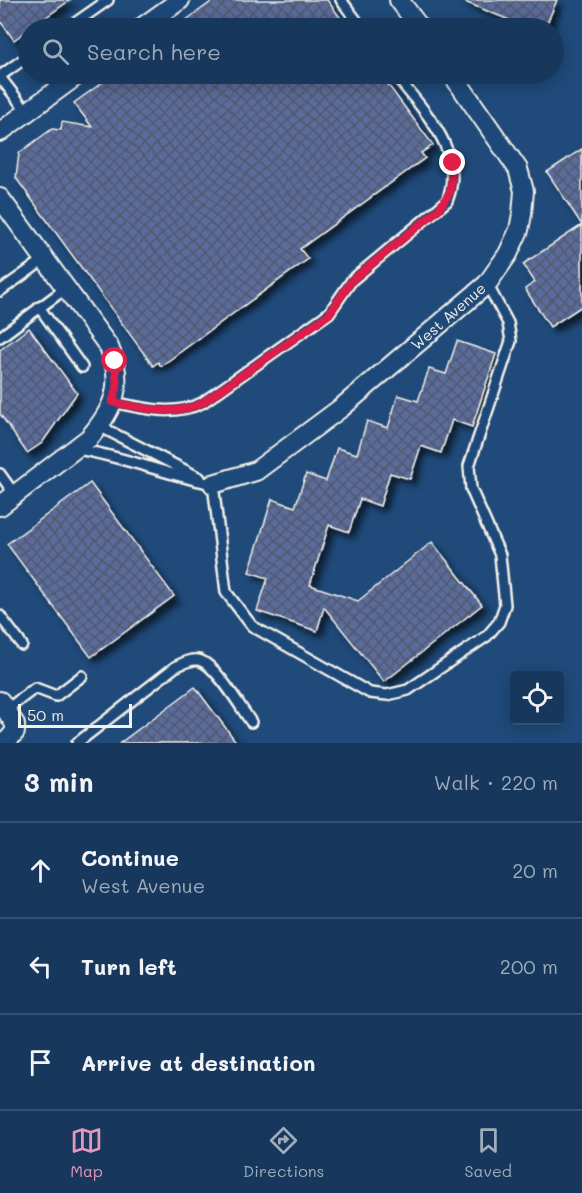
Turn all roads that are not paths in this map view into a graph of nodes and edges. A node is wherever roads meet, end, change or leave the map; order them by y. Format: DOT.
graph roads {
  1 [pos="108,0"];
  2 [pos="180,0"];
  3 [pos="341,0"];
  4 [pos="399,0"];
  5 [pos="82,18"];
  6 [pos="155,18"];
  7 [pos="354,18"];
  8 [pos="412,18"];
  9 [pos="18,63"];
  10 [pos="0,76"];
  11 [pos="65,84"];
  12 [pos="402,84"];
  13 [pos="459,84"];
  14 [pos="27,112"];
  15 [pos="0,132"];
  16 [pos="0,198"];
  17 [pos="45,259"];
  18 [pos="487,284"];
  19 [pos="65,289"];
  20 [pos="0,291"];
  21 [pos="39,307"];
  22 [pos="0,337"];
  23 [pos="82,367"];
  24 [pos="112,402"];
  25 [pos="99,426"];
  26 [pos="76,449"];
  27 [pos="0,474"];
  28 [pos="213,484"];
  29 [pos="15,495"];
  30 [pos="0,506"];
  31 [pos="0,616"];
  32 [pos="22,645"];
  33 [pos="82,676"];
  34 [pos="7,712"];
  35 [pos="251,722"];
  36 [pos="5,743"];
  37 [pos="77,743"];
  1 -- 5 [label="lane"];
  2 -- 6 [label="street"];
  3 -- 7 [label="lane"];
  4 -- 8 [label="street"];
  9 -- 10 [label="lane"];
  10 -- 14 [label="lane"];
  11 -- 14 [label="street"];
  12 -- 24 [label="lane"];
  13 -- 18 [label="street, West Avenue"];
  14 -- 15 [label="street"];
  16 -- 17 [label="street"];
  17 -- 19 [label="street"];
  17 -- 20 [label="lane"];
  18 -- 28 [label="street, West Avenue"];
  18 -- 28 [label="lane"];
  19 -- 21 [label="lane"];
  19 -- 24 [label="street"];
  21 -- 22 [label="lane"];
  21 -- 23 [label="lane"];
  24 -- 25 [label="street"];
  25 -- 26 [label="street"];
  25 -- 28 [label="lane"];
  26 -- 28 [label="lane"];
  26 -- 29 [label="street"];
  27 -- 29 [label="lane"];
  29 -- 30 [label="street"];
  31 -- 32 [label="lane"];
  33 -- 34 [label="lane"];
  34 -- 36 [label="street"];
  35 -- 37 [label="lane"];
}
